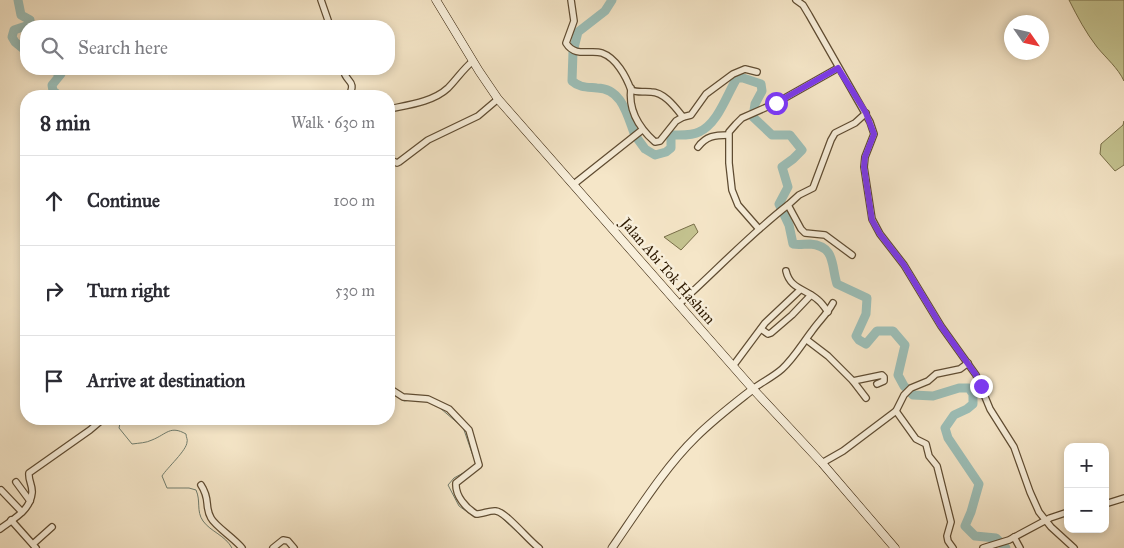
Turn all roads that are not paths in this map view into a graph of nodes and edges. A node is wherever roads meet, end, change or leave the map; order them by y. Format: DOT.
graph roads {
  1 [pos="321,0"];
  2 [pos="436,0"];
  3 [pos="571,0"];
  4 [pos="796,0"];
  5 [pos="328,20"];
  6 [pos="473,61"];
  7 [pos="838,68"];
  8 [pos="758,72"];
  9 [pos="345,75"];
  10 [pos="631,88"];
  11 [pos="351,90"];
  12 [pos="498,99"];
  13 [pos="395,107"];
  14 [pos="866,113"];
  15 [pos="683,117"];
  16 [pos="642,130"];
  17 [pos="728,135"];
  18 [pos="698,147"];
  19 [pos="395,162"];
  20 [pos="574,184"];
  21 [pos="786,207"];
  22 [pos="759,229"];
  23 [pos="852,254"];
  24 [pos="786,271"];
  25 [pos="800,290"];
  26 [pos="811,295"];
  27 [pos="833,303"];
  28 [pos="679,304"];
  29 [pos="828,312"];
  30 [pos="761,329"];
  31 [pos="807,340"];
  32 [pos="968,363"];
  33 [pos="733,366"];
  34 [pos="853,381"];
  35 [pos="877,384"];
  36 [pos="752,389"];
  37 [pos="395,392"];
  38 [pos="866,398"];
  39 [pos="896,411"];
  40 [pos="96,425"];
  41 [pos="822,463"];
  42 [pos="16,482"];
  43 [pos="200,485"];
  44 [pos="1,490"];
  45 [pos="1124,498"];
  46 [pos="30,501"];
  47 [pos="1109,503"];
  48 [pos="22,512"];
  49 [pos="1064,514"];
  50 [pos="12,520"];
  51 [pos="1045,521"];
  52 [pos="52,527"];
  53 [pos="0,529"];
  54 [pos="1012,539"];
  55 [pos="35,546"];
  56 [pos="242,548"];
  57 [pos="273,548"];
  58 [pos="294,548"];
  59 [pos="539,548"];
  60 [pos="612,548"];
  61 [pos="895,548"];
  62 [pos="953,548"];
  63 [pos="983,548"];
  64 [pos="1020,548"];
  65 [pos="1074,548"];
  1 -- 5 [label="street"];
  2 -- 6 [label="main road, Jalan Abi Tok Hashim"];
  3 -- 10 [label="street"];
  4 -- 7 [label="street"];
  6 -- 12 [label="main road, Jalan Abi Tok Hashim"];
  6 -- 13 [label="street"];
  7 -- 14 [label="street"];
  7 -- 17 [label="street"];
  8 -- 15 [label="street"];
  9 -- 11 [label="street"];
  10 -- 15 [label="street"];
  10 -- 16 [label="street"];
  12 -- 19 [label="street"];
  12 -- 20 [label="main road, Jalan Abi Tok Hashim"];
  14 -- 21 [label="street"];
  14 -- 32 [label="street"];
  15 -- 16 [label="street"];
  16 -- 20 [label="street"];
  17 -- 18 [label="street"];
  17 -- 22 [label="street"];
  20 -- 28 [label="main road, Jalan Abi Tok Hashim"];
  21 -- 22 [label="street"];
  21 -- 23 [label="street"];
  22 -- 28 [label="street"];
  24 -- 25 [label="street"];
  25 -- 26 [label="street"];
  25 -- 30 [label="street"];
  26 -- 29 [label="street"];
  26 -- 30 [label="street"];
  27 -- 29 [label="street"];
  28 -- 33 [label="main road, Jalan Abi Tok Hashim"];
  29 -- 31 [label="street"];
  30 -- 33 [label="street"];
  31 -- 34 [label="street"];
  31 -- 36 [label="street"];
  32 -- 39 [label="street"];
  32 -- 51 [label="street"];
  33 -- 36 [label="main road, Jalan Abi Tok Hashim"];
  34 -- 35 [label="street"];
  34 -- 38 [label="street"];
  36 -- 41 [label="main road, Jalan Abi Tok Hashim"];
  36 -- 60 [label="street"];
  37 -- 59 [label="street"];
  39 -- 41 [label="street"];
  39 -- 62 [label="street"];
  40 -- 46 [label="street"];
  41 -- 61 [label="main road, Jalan Abi Tok Hashim"];
  42 -- 46 [label="street"];
  43 -- 56 [label="street"];
  44 -- 48 [label="street"];
  45 -- 47 [label="street"];
  46 -- 48 [label="street"];
  48 -- 50 [label="street"];
  49 -- 51 [label="street"];
  50 -- 53 [label="street"];
  50 -- 55 [label="street"];
  51 -- 54 [label="street"];
  51 -- 65 [label="street"];
  52 -- 55 [label="street"];
  54 -- 63 [label="street"];
  54 -- 64 [label="street"];
  57 -- 58 [label="street"];
}
